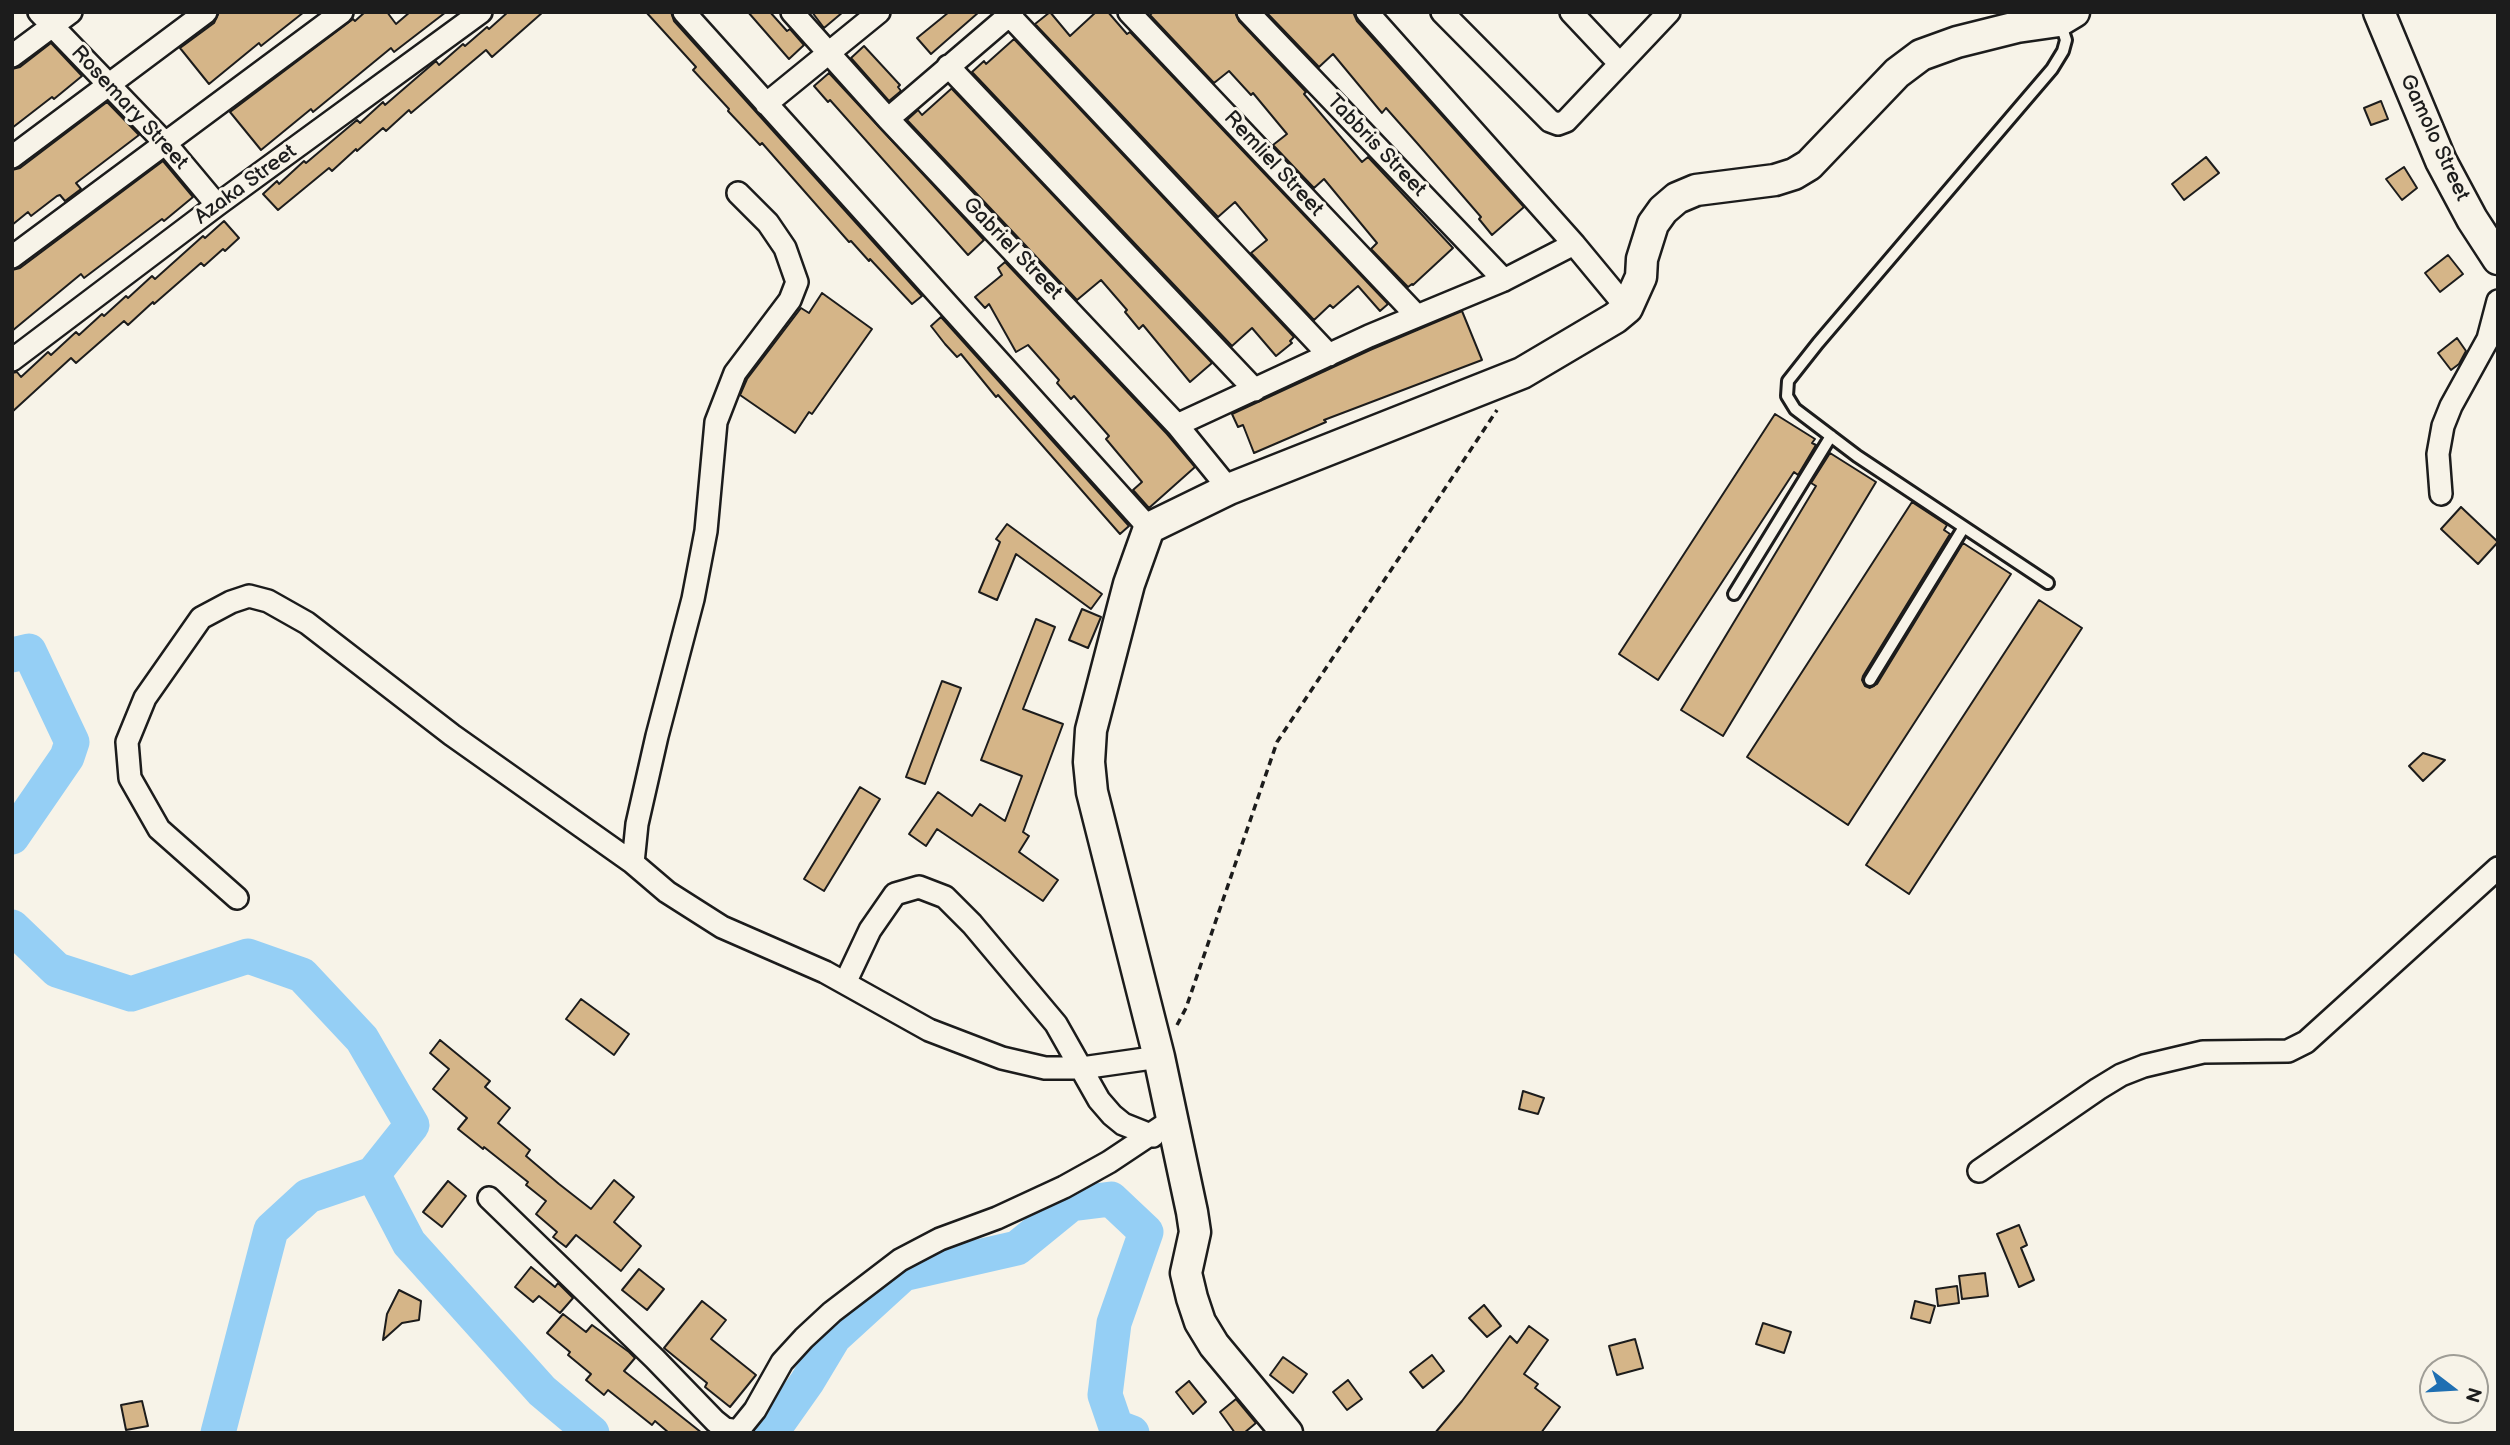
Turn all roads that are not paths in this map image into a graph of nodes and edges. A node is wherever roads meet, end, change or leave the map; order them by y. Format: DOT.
graph roads {
  1 [pos="71,12"];
  2 [pos="206,12"];
  3 [pos="342,12"];
  4 [pos="481,12"];
  5 [pos="684,12"];
  6 [pos="792,12"];
  7 [pos="879,12"];
  8 [pos="1129,12"];
  9 [pos="1248,12"];
  10 [pos="1442,12"];
  11 [pos="1572,12"];
  12 [pos="1669,12"];
  13 [pos="2379,12"];
  14 [pos="1367,13"];
  15 [pos="1011,14"];
  16 [pos="2066,16"];
  17 [pos="45,20"];
  18 [pos="830,54"];
  19 [pos="12,56"];
  20 [pos="1620,64"];
  21 [pos="948,66"];
  22 [pos="109,87"];
  23 [pos="766,104"];
  24 [pos="888,119"];
  25 [pos="166,144"];
  26 [pos="12,157"];
  27 [pos="738,193"];
  28 [pos="217,205"];
  29 [pos="1574,244"];
  30 [pos="12,257"];
  31 [pos="2498,258"];
  32 [pos="1504,280"];
  33 [pos="2498,301"];
  34 [pos="1627,308"];
  35 [pos="1416,316"];
  36 [pos="1329,355"];
  37 [pos="12,360"];
  38 [pos="1255,390"];
  39 [pos="1177,425"];
  40 [pos="1831,436"];
  41 [pos="1229,489"];
  42 [pos="2441,494"];
  43 [pos="1964,527"];
  44 [pos="1149,528"];
  45 [pos="2048,583"];
  46 [pos="1734,594"];
  47 [pos="1870,680"];
  48 [pos="633,863"];
  49 [pos="2498,868"];
  50 [pos="237,898"];
  51 [pos="845,983"];
  52 [pos="1159,1057"];
  53 [pos="1082,1068"];
  54 [pos="1162,1128"];
  55 [pos="1979,1171"];
  56 [pos="489,1199"];
  57 [pos="1287,1433"];
  1 -- 17 [label="street"];
  2 -- 22 [label="street"];
  3 -- 25 [label="street"];
  4 -- 28 [label="street, Azaka Street"];
  5 -- 23 [label="street"];
  6 -- 18 [label="street, Gabriel Street"];
  7 -- 18 [label="street"];
  8 -- 35 [label="street, Remliel Street"];
  9 -- 32 [label="street, Tabbris Street"];
  10 -- 20 [label="street"];
  11 -- 20 [label="street"];
  12 -- 20 [label="street"];
  13 -- 31 [label="street, Gamolo Street"];
  14 -- 29 [label="street"];
  15 -- 21 [label="street"];
  15 -- 36 [label="street"];
  16 -- 34 [label="street"];
  16 -- 40 [label="lane"];
  17 -- 19 [label="street"];
  17 -- 22 [label="street, Rosemary Street"];
  18 -- 23 [label="street"];
  18 -- 24 [label="street, Gabriel Street"];
  21 -- 24 [label="street"];
  21 -- 38 [label="street"];
  22 -- 25 [label="street, Rosemary Street"];
  22 -- 26 [label="street"];
  23 -- 44 [label="street"];
  24 -- 39 [label="street, Gabriel Street"];
  25 -- 28 [label="street, Rosemary Street"];
  25 -- 30 [label="street"];
  27 -- 48 [label="street"];
  28 -- 37 [label="street, Azaka Street"];
  29 -- 32 [label="street"];
  29 -- 34 [label="street"];
  32 -- 35 [label="street"];
  33 -- 42 [label="street"];
  34 -- 41 [label="street"];
  35 -- 36 [label="street"];
  36 -- 38 [label="street"];
  38 -- 39 [label="street"];
  39 -- 41 [label="street, Gabriel Street"];
  40 -- 43 [label="lane"];
  40 -- 46 [label="lane"];
  41 -- 44 [label="street"];
  43 -- 45 [label="lane"];
  43 -- 47 [label="lane"];
  44 -- 52 [label="street"];
  48 -- 50 [label="street"];
  48 -- 51 [label="street"];
  49 -- 55 [label="street"];
  51 -- 53 [label="street"];
  51 -- 53 [label="street"];
  52 -- 53 [label="street"];
  52 -- 54 [label="street"];
  53 -- 54 [label="street"];
  54 -- 56 [label="street"];
  54 -- 57 [label="street"];
}
